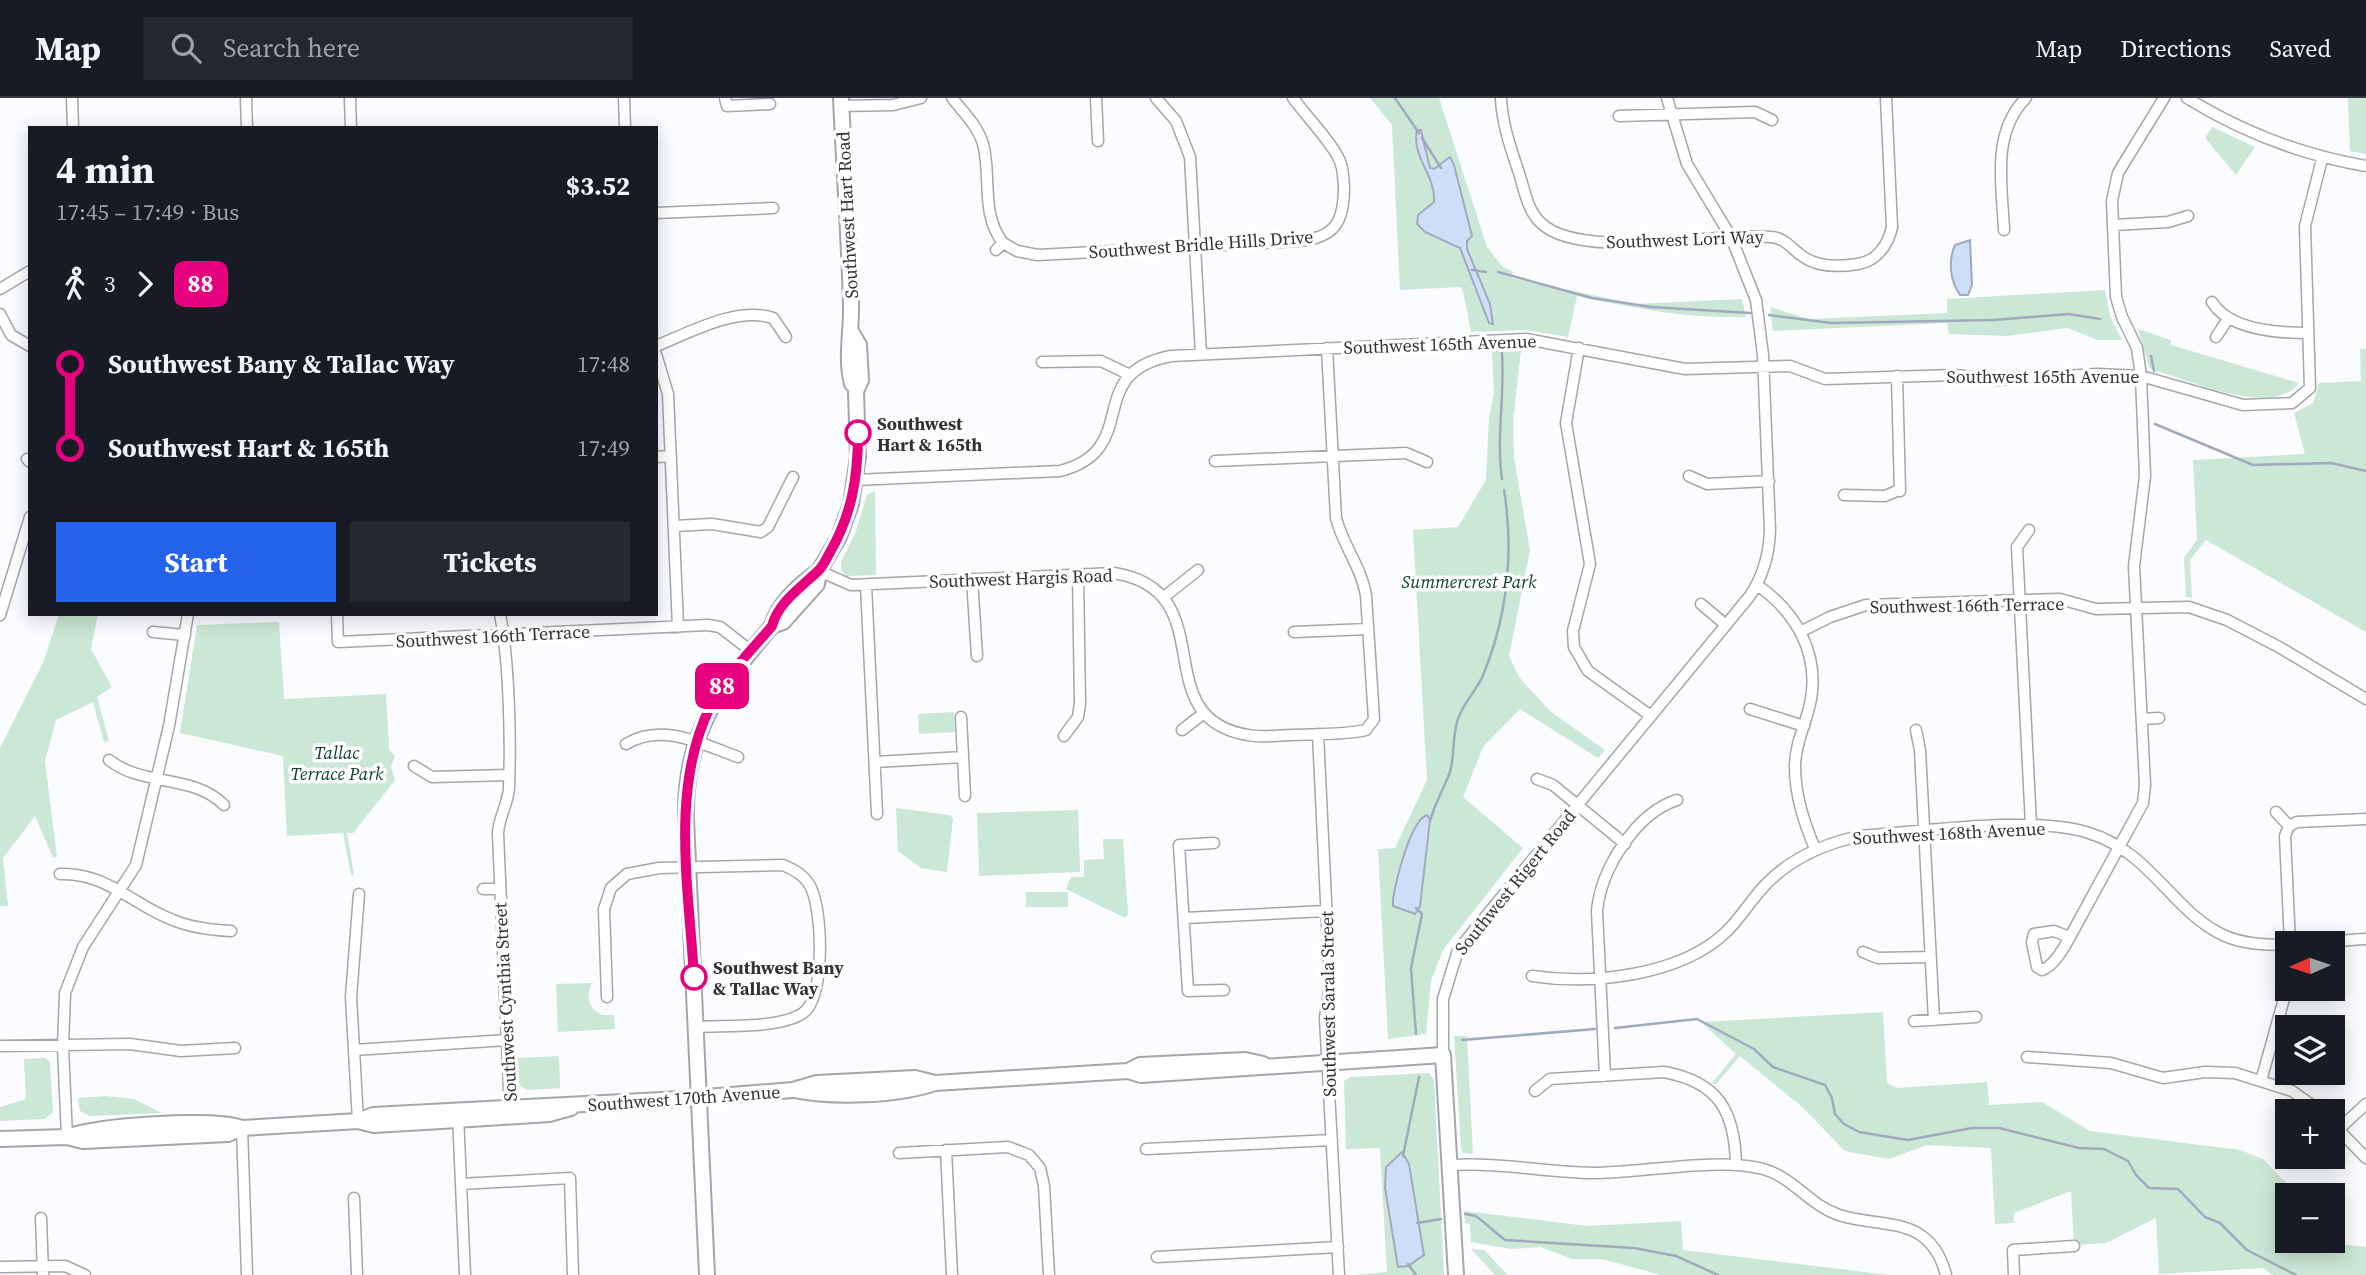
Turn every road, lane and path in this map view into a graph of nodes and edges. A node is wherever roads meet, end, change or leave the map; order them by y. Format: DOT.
graph roads {
  1 [pos="72,98"];
  2 [pos="246,98"];
  3 [pos="350,98"];
  4 [pos="624,98"];
  5 [pos="725,98"];
  6 [pos="921,98"];
  7 [pos="952,98"];
  8 [pos="1096,98"];
  9 [pos="1156,98"];
  10 [pos="1293,98"];
  11 [pos="1501,98"];
  12 [pos="1667,98"];
  13 [pos="1886,98"];
  14 [pos="2026,98"];
  15 [pos="2164,98"];
  16 [pos="2187,98"];
  17 [pos="841,102"];
  18 [pos="770,104"];
  19 [pos="1671,114"];
  20 [pos="1619,116"];
  21 [pos="1772,120"];
  22 [pos="73,126"];
  23 [pos="247,126"];
  24 [pos="351,126"];
  25 [pos="625,126"];
  26 [pos="1098,141"];
  27 [pos="2322,159"];
  28 [pos="2366,166"];
  29 [pos="773,208"];
  30 [pos="658,213"];
  31 [pos="2188,216"];
  32 [pos="2113,225"];
  33 [pos="2004,230"];
  34 [pos="1731,237"];
  35 [pos="1195,247"];
  36 [pos="28,272"];
  37 [pos="0,289"];
  38 [pos="2212,302"];
  39 [pos="0,314"];
  40 [pos="2228,319"];
  41 [pos="2308,333"];
  42 [pos="786,337"];
  43 [pos="2216,337"];
  44 [pos="28,345"];
  45 [pos="658,345"];
  46 [pos="1327,348"];
  47 [pos="1579,348"];
  48 [pos="1201,354"];
  49 [pos="658,361"];
  50 [pos="1041,362"];
  51 [pos="1763,367"];
  52 [pos="1128,374"];
  53 [pos="1896,376"];
  54 [pos="2141,376"];
  55 [pos="1333,454"];
  56 [pos="671,456"];
  57 [pos="658,457"];
  58 [pos="1215,461"];
  59 [pos="1427,462"];
  60 [pos="1689,476"];
  61 [pos="793,477"];
  62 [pos="856,480"];
  63 [pos="1769,481"];
  64 [pos="1843,495"];
  65 [pos="28,524"];
  66 [pos="675,526"];
  67 [pos="2029,530"];
  68 [pos="1198,570"];
  69 [pos="819,572"];
  70 [pos="1078,574"];
  71 [pos="972,579"];
  72 [pos="866,585"];
  73 [pos="1757,585"];
  74 [pos="1164,597"];
  75 [pos="2020,601"];
  76 [pos="1701,604"];
  77 [pos="2136,609"];
  78 [pos="0,615"];
  79 [pos="188,616"];
  80 [pos="337,616"];
  81 [pos="500,616"];
  82 [pos="1726,625"];
  83 [pos="678,627"];
  84 [pos="1368,629"];
  85 [pos="1802,631"];
  86 [pos="153,632"];
  87 [pos="1294,632"];
  88 [pos="185,635"];
  89 [pos="503,636"];
  90 [pos="751,651"];
  91 [pos="978,656"];
  92 [pos="2366,699"];
  93 [pos="1750,709"];
  94 [pos="1204,713"];
  95 [pos="1651,716"];
  96 [pos="961,717"];
  97 [pos="2159,718"];
  98 [pos="2142,719"];
  99 [pos="1804,726"];
  100 [pos="1182,730"];
  101 [pos="1916,730"];
  102 [pos="1318,734"];
  103 [pos="1064,736"];
  104 [pos="696,742"];
  105 [pos="626,744"];
  106 [pos="738,757"];
  107 [pos="963,757"];
  108 [pos="109,760"];
  109 [pos="875,762"];
  110 [pos="414,766"];
  111 [pos="509,775"];
  112 [pos="1537,779"];
  113 [pos="158,780"];
  114 [pos="965,796"];
  115 [pos="1677,800"];
  116 [pos="1577,804"];
  117 [pos="224,805"];
  118 [pos="2276,812"];
  119 [pos="877,814"];
  120 [pos="2366,819"];
  121 [pos="2031,825"];
  122 [pos="2289,826"];
  123 [pos="1924,831"];
  124 [pos="1214,843"];
  125 [pos="1625,844"];
  126 [pos="2121,848"];
  127 [pos="1815,849"];
  128 [pos="688,868"];
  129 [pos="61,874"];
  130 [pos="483,889"];
  131 [pos="500,889"];
  132 [pos="122,891"];
  133 [pos="359,894"];
  134 [pos="1326,911"];
  135 [pos="1184,918"];
  136 [pos="231,931"];
  137 [pos="2289,931"];
  138 [pos="2069,937"];
  139 [pos="2366,939"];
  140 [pos="2345,940"];
  141 [pos="2275,943"];
  142 [pos="1863,952"];
  143 [pos="1931,957"];
  144 [pos="1531,976"];
  145 [pos="1600,976"];
  146 [pos="1224,990"];
  147 [pos="607,997"];
  148 [pos="2283,1001"];
  149 [pos="1976,1017"];
  150 [pos="1934,1020"];
  151 [pos="1914,1021"];
  152 [pos="696,1027"];
  153 [pos="507,1040"];
  154 [pos="0,1046"];
  155 [pos="63,1047"];
  156 [pos="235,1048"];
  157 [pos="354,1050"];
  158 [pos="1443,1055"];
  159 [pos="2027,1057"];
  160 [pos="1327,1061"];
  161 [pos="1605,1076"];
  162 [pos="2261,1081"];
  163 [pos="1535,1091"];
  164 [pos="700,1096"];
  165 [pos="2303,1099"];
  166 [pos="2366,1104"];
  167 [pos="510,1110"];
  168 [pos="458,1115"];
  169 [pos="2345,1120"];
  170 [pos="358,1121"];
  171 [pos="242,1128"];
  172 [pos="67,1137"];
  173 [pos="2345,1137"];
  174 [pos="0,1139"];
  175 [pos="1332,1140"];
  176 [pos="1146,1149"];
  177 [pos="946,1150"];
  178 [pos="899,1153"];
  179 [pos="2366,1158"];
  180 [pos="1450,1165"];
  181 [pos="1736,1165"];
  182 [pos="461,1184"];
  183 [pos="354,1198"];
  184 [pos="41,1218"];
  185 [pos="2074,1246"];
  186 [pos="1338,1247"];
  187 [pos="1157,1257"];
  188 [pos="0,1267"];
  189 [pos="43,1270"];
  190 [pos="85,1275"];
  191 [pos="247,1275"];
  192 [pos="357,1275"];
  193 [pos="465,1275"];
  194 [pos="573,1275"];
  195 [pos="707,1275"];
  196 [pos="952,1275"];
  197 [pos="1049,1275"];
  198 [pos="1339,1275"];
  199 [pos="1456,1275"];
  200 [pos="1946,1275"];
  201 [pos="2014,1275"];
  1 -- 22 [label="street"];
  2 -- 23 [label="street"];
  3 -- 24 [label="street"];
  4 -- 25 [label="street"];
  5 -- 18 [label="street"];
  6 -- 17 [label="street"];
  7 -- 35 [label="street, Southwest Bridle Hills Drive"];
  8 -- 26 [label="street"];
  9 -- 35 [label="street"];
  10 -- 35 [label="street, Southwest Bridle Hills Drive"];
  11 -- 34 [label="street, Southwest Lori Way"];
  12 -- 19 [label="street, Southwest Rigert Road"];
  13 -- 34 [label="street, Southwest Lori Way"];
  14 -- 33 [label="street"];
  15 -- 32 [label="street"];
  16 -- 27 [label="street"];
  17 -- 62 [label="main road, Southwest Hart Road"];
  19 -- 20 [label="street"];
  19 -- 21 [label="street"];
  19 -- 34 [label="street, Southwest Rigert Road"];
  27 -- 28 [label="street"];
  27 -- 41 [label="street"];
  29 -- 30 [label="street"];
  31 -- 32 [label="street"];
  32 -- 54 [label="street"];
  34 -- 51 [label="street, Southwest Rigert Road"];
  35 -- 48 [label="street"];
  36 -- 37 [label="street"];
  38 -- 40 [label="street"];
  39 -- 44 [label="street"];
  40 -- 41 [label="street"];
  40 -- 43 [label="street"];
  41 -- 54 [label="street, Southwest 165th Avenue"];
  42 -- 45 [label="street"];
  46 -- 47 [label="street, Southwest 165th Avenue"];
  46 -- 48 [label="street, Southwest 165th Avenue"];
  46 -- 55 [label="street"];
  47 -- 51 [label="street, Southwest 165th Avenue"];
  47 -- 95 [label="street"];
  48 -- 52 [label="street, Southwest 165th Avenue"];
  49 -- 56 [label="street"];
  50 -- 52 [label="street"];
  51 -- 53 [label="street, Southwest 165th Avenue"];
  51 -- 63 [label="street, Southwest Rigert Road"];
  52 -- 62 [label="street"];
  53 -- 54 [label="street, Southwest 165th Avenue"];
  53 -- 64 [label="street"];
  54 -- 77 [label="street"];
  55 -- 58 [label="street"];
  55 -- 59 [label="street"];
  55 -- 84 [label="street"];
  56 -- 57 [label="street"];
  56 -- 66 [label="street"];
  60 -- 63 [label="street"];
  61 -- 66 [label="street"];
  62 -- 69 [label="main road, Southwest Hart Road"];
  63 -- 73 [label="street, Southwest Rigert Road"];
  65 -- 78 [label="street"];
  66 -- 83 [label="street"];
  67 -- 75 [label="street"];
  68 -- 74 [label="street"];
  69 -- 72 [label="street, Southwest Hargis Road"];
  69 -- 90 [label="main road"];
  70 -- 71 [label="street, Southwest Hargis Road"];
  70 -- 74 [label="street, Southwest Hargis Road"];
  70 -- 103 [label="street"];
  71 -- 72 [label="street, Southwest Hargis Road"];
  71 -- 91 [label="street"];
  72 -- 109 [label="street"];
  73 -- 82 [label="street, Southwest Rigert Road"];
  73 -- 85 [label="street"];
  74 -- 94 [label="street, Southwest Hargis Road"];
  75 -- 77 [label="street, Southwest 166th Terrace"];
  75 -- 85 [label="street, Southwest 166th Terrace"];
  75 -- 121 [label="street"];
  76 -- 82 [label="street"];
  77 -- 92 [label="street, Southwest 166th Terrace"];
  77 -- 98 [label="street"];
  79 -- 88 [label="street"];
  80 -- 89 [label="street, Southwest 166th Terrace"];
  81 -- 89 [label="street, Southwest Cynthia Street"];
  82 -- 95 [label="street, Southwest Rigert Road"];
  83 -- 89 [label="street, Southwest 166th Terrace"];
  83 -- 90 [label="street, Southwest 166th Terrace"];
  84 -- 87 [label="street"];
  84 -- 102 [label="street"];
  85 -- 99 [label="street"];
  86 -- 88 [label="street"];
  88 -- 113 [label="street"];
  89 -- 111 [label="street, Southwest Cynthia Street"];
  90 -- 104 [label="main road"];
  93 -- 99 [label="street"];
  94 -- 100 [label="street"];
  94 -- 102 [label="street"];
  95 -- 116 [label="street, Southwest Rigert Road"];
  96 -- 107 [label="street"];
  97 -- 98 [label="street"];
  98 -- 126 [label="street"];
  99 -- 127 [label="street"];
  101 -- 123 [label="street"];
  102 -- 134 [label="street, Southwest Sarala Street"];
  104 -- 105 [label="street"];
  104 -- 106 [label="street"];
  104 -- 128 [label="main road"];
  107 -- 109 [label="street"];
  107 -- 114 [label="street"];
  108 -- 113 [label="street"];
  109 -- 119 [label="street"];
  110 -- 111 [label="street"];
  111 -- 131 [label="street, Southwest Cynthia Street"];
  112 -- 116 [label="street"];
  113 -- 117 [label="street"];
  113 -- 132 [label="street"];
  115 -- 125 [label="street"];
  116 -- 125 [label="street"];
  116 -- 158 [label="street, Southwest Rigert Road"];
  118 -- 122 [label="street"];
  120 -- 122 [label="street"];
  121 -- 123 [label="street, Southwest 168th Avenue"];
  121 -- 126 [label="street, Southwest 168th Avenue"];
  122 -- 137 [label="street"];
  123 -- 127 [label="street, Southwest 168th Avenue"];
  123 -- 143 [label="street"];
  124 -- 135 [label="street"];
  125 -- 145 [label="street"];
  126 -- 138 [label="street"];
  126 -- 141 [label="street, Southwest 168th Avenue"];
  127 -- 145 [label="street, Southwest 168th Avenue"];
  128 -- 147 [label="street"];
  128 -- 152 [label="main road"];
  128 -- 152 [label="street"];
  129 -- 132 [label="street"];
  130 -- 131 [label="street, Southwest Cynthia Street"];
  131 -- 153 [label="street, Southwest Cynthia Street"];
  132 -- 136 [label="street"];
  132 -- 155 [label="street"];
  133 -- 157 [label="street"];
  134 -- 135 [label="street"];
  134 -- 160 [label="street, Southwest Sarala Street"];
  135 -- 146 [label="street"];
  138 -- 138 [label="street"];
  139 -- 140 [label="street, Southwest 168th Avenue"];
  142 -- 143 [label="street"];
  143 -- 150 [label="street"];
  144 -- 145 [label="street, Southwest 168th Avenue"];
  145 -- 161 [label="street"];
  148 -- 162 [label="street"];
  149 -- 150 [label="street"];
  150 -- 151 [label="street"];
  152 -- 164 [label="main road"];
  153 -- 157 [label="street"];
  153 -- 167 [label="street, Southwest Cynthia Street"];
  154 -- 155 [label="street"];
  155 -- 156 [label="street"];
  155 -- 172 [label="street"];
  157 -- 170 [label="street"];
  158 -- 160 [label="main road, Southwest 170th Avenue"];
  158 -- 180 [label="main road, Southwest Rigert Road"];
  159 -- 162 [label="street"];
  160 -- 164 [label="main road, Southwest 170th Avenue"];
  160 -- 175 [label="street, Southwest Sarala Street"];
  161 -- 163 [label="street"];
  161 -- 181 [label="street"];
  162 -- 165 [label="street"];
  164 -- 167 [label="main road, Southwest 170th Avenue"];
  164 -- 195 [label="main road"];
  166 -- 169 [label="street"];
  167 -- 168 [label="main road, Southwest 170th Avenue"];
  168 -- 170 [label="main road, Southwest 170th Avenue"];
  168 -- 182 [label="street"];
  170 -- 171 [label="main road, Southwest 170th Avenue"];
  171 -- 172 [label="main road, Southwest 170th Avenue"];
  171 -- 191 [label="street"];
  172 -- 174 [label="main road, Southwest 170th Avenue"];
  173 -- 179 [label="street"];
  175 -- 176 [label="street"];
  175 -- 186 [label="street, Southwest Sarala Street"];
  177 -- 178 [label="street"];
  177 -- 196 [label="street"];
  177 -- 197 [label="street"];
  180 -- 181 [label="street"];
  180 -- 199 [label="main road, Southwest Rigert Road"];
  181 -- 200 [label="street"];
  182 -- 193 [label="street"];
  182 -- 194 [label="street"];
  183 -- 192 [label="street"];
  184 -- 189 [label="street"];
  185 -- 201 [label="street"];
  186 -- 187 [label="street"];
  186 -- 198 [label="street, Southwest Sarala Street"];
  188 -- 189 [label="street"];
  189 -- 190 [label="street"];
}
